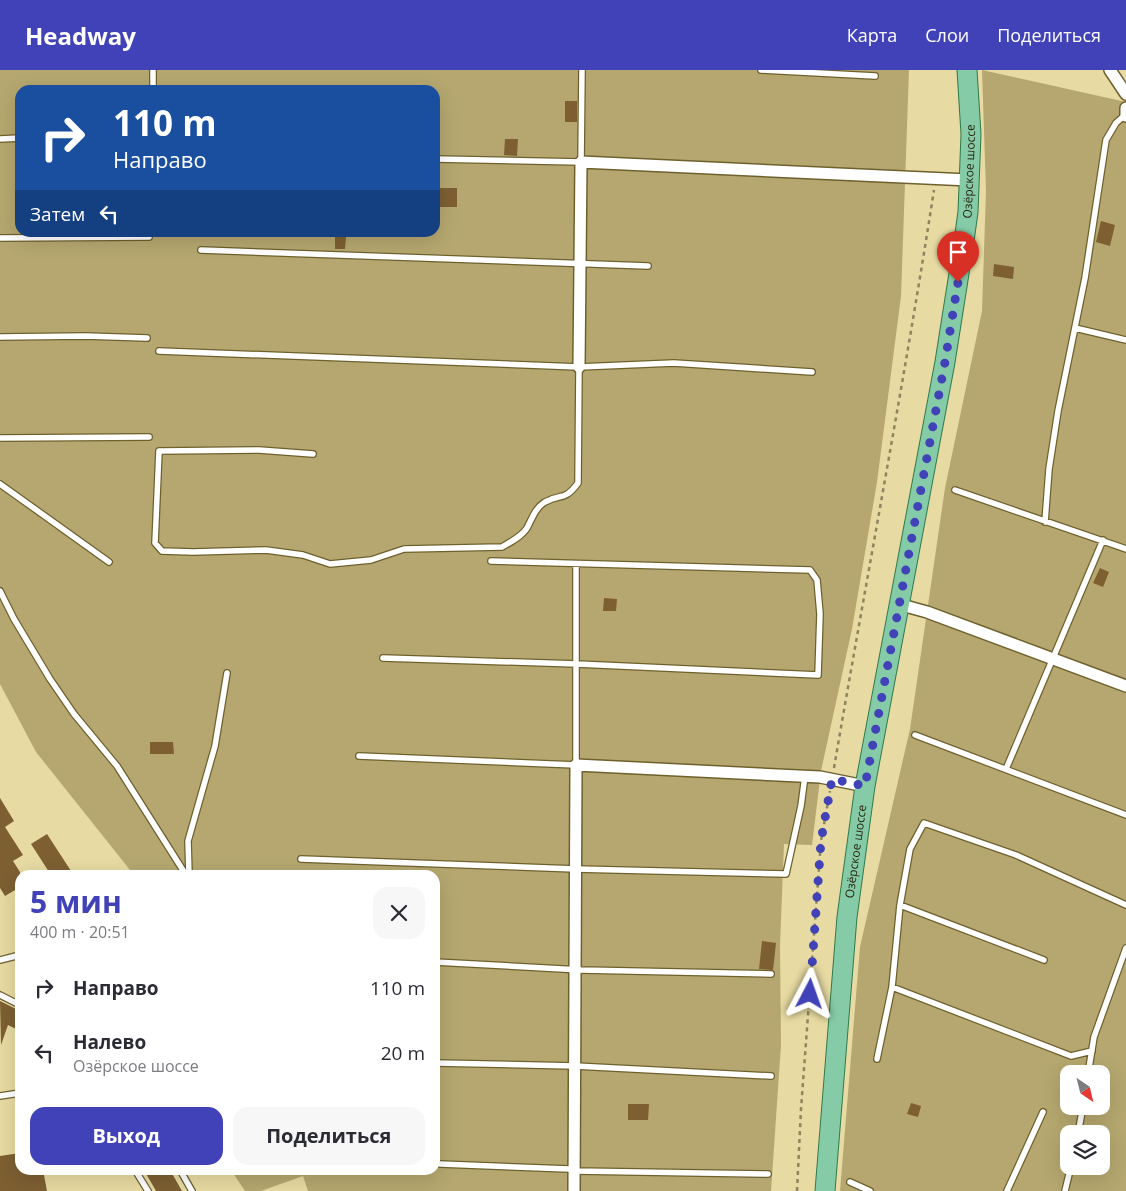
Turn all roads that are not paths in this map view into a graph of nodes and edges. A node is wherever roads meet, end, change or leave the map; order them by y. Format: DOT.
graph roads {
  1 [pos="153,70"];
  2 [pos="582,70"];
  3 [pos="761,70"];
  4 [pos="968,70"];
  5 [pos="1110,70"];
  6 [pos="875,76"];
  7 [pos="153,85"];
  8 [pos="1126,94"];
  9 [pos="1126,108"];
  10 [pos="1126,116"];
  11 [pos="15,138"];
  12 [pos="0,139"];
  13 [pos="440,159"];
  14 [pos="581,162"];
  15 [pos="969,180"];
  16 [pos="149,237"];
  17 [pos="0,238"];
  18 [pos="200,250"];
  19 [pos="580,264"];
  20 [pos="648,266"];
  21 [pos="1076,328"];
  22 [pos="0,337"];
  23 [pos="147,338"];
  24 [pos="1126,340"];
  25 [pos="159,351"];
  26 [pos="579,367"];
  27 [pos="812,372"];
  28 [pos="149,437"];
  29 [pos="0,438"];
  30 [pos="313,454"];
  31 [pos="0,484"];
  32 [pos="955,490"];
  33 [pos="1045,522"];
  34 [pos="1103,540"];
  35 [pos="1126,549"];
  36 [pos="491,560"];
  37 [pos="109,562"];
  38 [pos="576,564"];
  39 [pos="0,592"];
  40 [pos="898,604"];
  41 [pos="383,658"];
  42 [pos="1052,660"];
  43 [pos="577,664"];
  44 [pos="227,672"];
  45 [pos="1126,686"];
  46 [pos="915,735"];
  47 [pos="359,756"];
  48 [pos="576,765"];
  49 [pos="1006,769"];
  50 [pos="805,776"];
  51 [pos="865,786"];
  52 [pos="1126,815"];
  53 [pos="301,859"];
  54 [pos="576,869"];
  55 [pos="184,870"];
  56 [pos="187,870"];
  57 [pos="900,905"];
  58 [pos="1126,905"];
  59 [pos="1126,948"];
  60 [pos="15,956"];
  61 [pos="0,960"];
  62 [pos="1044,960"];
  63 [pos="440,962"];
  64 [pos="575,969"];
  65 [pos="771,974"];
  66 [pos="892,987"];
  67 [pos="0,995"];
  68 [pos="15,1002"];
  69 [pos="1092,1051"];
  70 [pos="877,1059"];
  71 [pos="440,1063"];
  72 [pos="1090,1065"];
  73 [pos="575,1066"];
  74 [pos="771,1076"];
  75 [pos="15,1093"];
  76 [pos="0,1096"];
  77 [pos="1043,1112"];
  78 [pos="440,1164"];
  79 [pos="575,1172"];
  80 [pos="768,1174"];
  81 [pos="138,1175"];
  82 [pos="183,1175"];
  83 [pos="1069,1175"];
  84 [pos="850,1182"];
  85 [pos="148,1191"];
  86 [pos="192,1191"];
  87 [pos="574,1191"];
  88 [pos="825,1191"];
  89 [pos="870,1191"];
  90 [pos="1008,1191"];
  91 [pos="1065,1191"];
  1 -- 7 [label="lane"];
  2 -- 14 [label="lane"];
  3 -- 6 [label="lane"];
  4 -- 15 [label="main road, Озёрское шоссе"];
  5 -- 8 [label="street"];
  9 -- 10 [label="street"];
  10 -- 21 [label="lane"];
  11 -- 12 [label="lane"];
  13 -- 14 [label="lane"];
  14 -- 15 [label="street"];
  14 -- 19 [label="street"];
  15 -- 40 [label="main road, Озёрское шоссе"];
  16 -- 17 [label="lane"];
  18 -- 19 [label="lane"];
  19 -- 20 [label="lane"];
  19 -- 26 [label="street"];
  21 -- 24 [label="lane"];
  21 -- 33 [label="lane"];
  22 -- 23 [label="lane"];
  25 -- 26 [label="lane"];
  26 -- 27 [label="lane"];
  26 -- 30 [label="lane"];
  28 -- 29 [label="lane"];
  31 -- 37 [label="lane"];
  32 -- 33 [label="lane"];
  33 -- 34 [label="lane"];
  34 -- 35 [label="lane"];
  34 -- 42 [label="lane"];
  36 -- 38 [label="lane"];
  38 -- 43 [label="lane"];
  38 -- 43 [label="lane"];
  39 -- 55 [label="lane"];
  40 -- 42 [label="street"];
  40 -- 51 [label="main road, Озёрское шоссе"];
  41 -- 43 [label="lane"];
  42 -- 45 [label="street"];
  42 -- 49 [label="lane"];
  43 -- 48 [label="lane"];
  44 -- 56 [label="lane"];
  46 -- 49 [label="lane"];
  47 -- 48 [label="lane"];
  48 -- 50 [label="street"];
  48 -- 54 [label="street"];
  49 -- 52 [label="lane"];
  50 -- 51 [label="street"];
  50 -- 54 [label="lane"];
  51 -- 88 [label="main road, Озёрское шоссе"];
  53 -- 54 [label="lane"];
  54 -- 64 [label="street"];
  57 -- 58 [label="lane"];
  57 -- 62 [label="lane"];
  57 -- 66 [label="lane"];
  59 -- 69 [label="lane"];
  60 -- 61 [label="lane"];
  63 -- 64 [label="lane"];
  64 -- 65 [label="lane"];
  64 -- 73 [label="street"];
  66 -- 69 [label="lane"];
  66 -- 70 [label="lane"];
  67 -- 68 [label="lane"];
  69 -- 72 [label="lane"];
  71 -- 73 [label="lane"];
  73 -- 74 [label="lane"];
  73 -- 79 [label="street"];
  75 -- 76 [label="lane"];
  77 -- 90 [label="lane"];
  78 -- 79 [label="lane"];
  79 -- 80 [label="lane"];
  79 -- 87 [label="street"];
  81 -- 85 [label="lane"];
  82 -- 86 [label="lane"];
  83 -- 91 [label="lane"];
  84 -- 89 [label="lane"];
}
